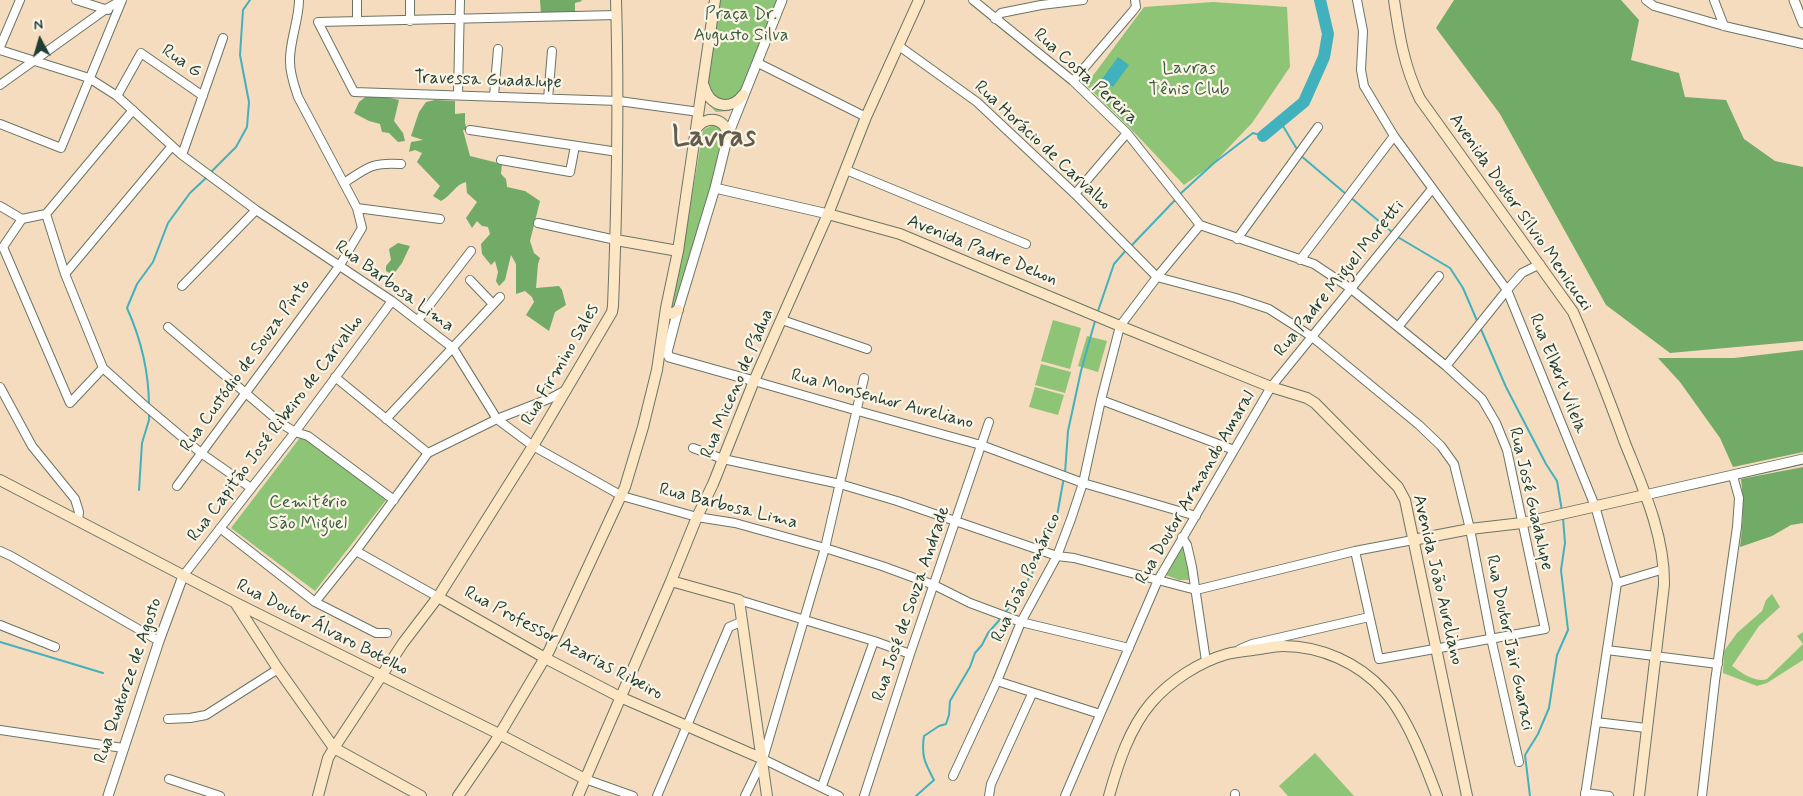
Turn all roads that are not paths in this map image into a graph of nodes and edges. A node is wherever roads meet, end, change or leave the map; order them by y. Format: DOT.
graph roads {
  1 [pos="20,0"];
  2 [pos="76,0"];
  3 [pos="122,0"];
  4 [pos="299,0"];
  5 [pos="357,0"];
  6 [pos="410,0"];
  7 [pos="460,0"];
  8 [pos="616,0"];
  9 [pos="715,0"];
  10 [pos="782,0"];
  11 [pos="919,0"];
  12 [pos="973,0"];
  13 [pos="1083,0"];
  14 [pos="1135,0"];
  15 [pos="1357,0"];
  16 [pos="1394,0"];
  17 [pos="1646,0"];
  18 [pos="1714,0"];
  19 [pos="1794,0"];
  20 [pos="106,9"];
  21 [pos="116,13"];
  22 [pos="616,15"];
  23 [pos="995,19"];
  24 [pos="357,20"];
  25 [pos="459,20"];
  26 [pos="410,21"];
  27 [pos="1803,23"];
  28 [pos="1724,26"];
  29 [pos="223,38"];
  30 [pos="1803,44"];
  31 [pos="899,46"];
  32 [pos="0,48"];
  33 [pos="498,49"];
  34 [pos="552,51"];
  35 [pos="35,60"];
  36 [pos="758,63"];
  37 [pos="89,78"];
  38 [pos="1073,81"];
  39 [pos="703,83"];
  40 [pos="0,85"];
  41 [pos="458,95"];
  42 [pos="743,95"];
  43 [pos="117,96"];
  44 [pos="203,96"];
  45 [pos="494,96"];
  46 [pos="548,99"];
  47 [pos="619,101"];
  48 [pos="133,110"];
  49 [pos="699,112"];
  50 [pos="866,117"];
  51 [pos="0,124"];
  52 [pos="1318,127"];
  53 [pos="696,129"];
  54 [pos="470,130"];
  55 [pos="1127,133"];
  56 [pos="728,135"];
  57 [pos="1394,136"];
  58 [pos="172,146"];
  59 [pos="575,146"];
  60 [pos="618,152"];
  61 [pos="182,155"];
  62 [pos="501,160"];
  63 [pos="401,164"];
  64 [pos="846,170"];
  65 [pos="344,183"];
  66 [pos="715,188"];
  67 [pos="1432,189"];
  68 [pos="1075,194"];
  69 [pos="0,206"];
  70 [pos="357,208"];
  71 [pos="256,210"];
  72 [pos="46,214"];
  73 [pos="828,214"];
  74 [pos="22,219"];
  75 [pos="440,219"];
  76 [pos="538,223"];
  77 [pos="1200,225"];
  78 [pos="1236,239"];
  79 [pos="616,240"];
  80 [pos="1026,244"];
  81 [pos="471,251"];
  82 [pos="678,251"];
  83 [pos="1300,260"];
  84 [pos="1540,264"];
  85 [pos="340,265"];
  86 [pos="65,274"];
  87 [pos="1439,276"];
  88 [pos="1157,277"];
  89 [pos="470,280"];
  90 [pos="182,286"];
  91 [pos="1350,288"];
  92 [pos="1507,290"];
  93 [pos="500,297"];
  94 [pos="392,301"];
  95 [pos="493,304"];
  96 [pos="666,308"];
  97 [pos="678,310"];
  98 [pos="418,320"];
  99 [pos="782,320"];
  100 [pos="1120,326"];
  101 [pos="168,327"];
  102 [pos="1398,327"];
  103 [pos="1312,336"];
  104 [pos="453,348"];
  105 [pos="867,349"];
  106 [pos="669,357"];
  107 [pos="1446,366"];
  108 [pos="103,368"];
  109 [pos="657,370"];
  110 [pos="335,377"];
  111 [pos="864,378"];
  112 [pos="754,382"];
  113 [pos="0,387"];
  114 [pos="1271,387"];
  115 [pos="246,393"];
  116 [pos="1101,400"];
  117 [pos="555,402"];
  118 [pos="858,412"];
  119 [pos="386,419"];
  120 [pos="496,419"];
  121 [pos="989,422"];
  122 [pos="295,432"];
  123 [pos="982,444"];
  124 [pos="533,446"];
  125 [pos="693,448"];
  126 [pos="1234,450"];
  127 [pos="201,453"];
  128 [pos="428,453"];
  129 [pos="723,459"];
  130 [pos="1803,459"];
  131 [pos="1733,476"];
  132 [pos="0,480"];
  133 [pos="1083,483"];
  134 [pos="840,484"];
  135 [pos="177,486"];
  136 [pos="251,488"];
  137 [pos="1645,495"];
  138 [pos="622,496"];
  139 [pos="394,500"];
  140 [pos="1594,506"];
  141 [pos="1196,516"];
  142 [pos="697,517"];
  143 [pos="955,521"];
  144 [pos="78,522"];
  145 [pos="1522,523"];
  146 [pos="220,528"];
  147 [pos="1470,529"];
  148 [pos="1182,537"];
  149 [pos="1413,540"];
  150 [pos="825,548"];
  151 [pos="0,551"];
  152 [pos="1355,551"];
  153 [pos="356,552"];
  154 [pos="1057,556"];
  155 [pos="1664,569"];
  156 [pos="183,576"];
  157 [pos="1158,580"];
  158 [pos="671,581"];
  159 [pos="1617,584"];
  160 [pos="934,585"];
  161 [pos="1196,590"];
  162 [pos="438,597"];
  163 [pos="739,600"];
  164 [pos="314,602"];
  165 [pos="244,611"];
  166 [pos="1369,617"];
  167 [pos="804,621"];
  168 [pos="740,622"];
  169 [pos="1021,622"];
  170 [pos="0,625"];
  171 [pos="387,633"];
  172 [pos="1491,638"];
  173 [pos="874,641"];
  174 [pos="159,642"];
  175 [pos="55,647"];
  176 [pos="1129,648"];
  177 [pos="1436,649"];
  178 [pos="1607,650"];
  179 [pos="910,654"];
  180 [pos="1229,654"];
  181 [pos="1656,656"];
  182 [pos="545,658"];
  183 [pos="1206,661"];
  184 [pos="1718,664"];
  185 [pos="278,668"];
  186 [pos="381,676"];
  187 [pos="997,681"];
  188 [pos="1032,694"];
  189 [pos="620,697"];
  190 [pos="1100,714"];
  191 [pos="168,719"];
  192 [pos="1596,722"];
  193 [pos="687,725"];
  194 [pos="1646,728"];
  195 [pos="0,730"];
  196 [pos="757,730"];
  197 [pos="771,731"];
  198 [pos="499,734"];
  199 [pos="123,748"];
  200 [pos="334,748"];
  201 [pos="763,758"];
  202 [pos="1519,762"];
  203 [pos="953,776"];
  204 [pos="169,779"];
  205 [pos="585,779"];
  206 [pos="753,780"];
  207 [pos="766,782"];
  208 [pos="822,786"];
  209 [pos="1585,794"];
  210 [pos="108,796"];
  211 [pos="220,796"];
  212 [pos="318,796"];
  213 [pos="421,796"];
  214 [pos="458,796"];
  215 [pos="578,796"];
  216 [pos="633,796"];
  217 [pos="657,796"];
  218 [pos="746,796"];
  219 [pos="768,796"];
  220 [pos="840,796"];
  221 [pos="864,796"];
  222 [pos="989,796"];
  223 [pos="1065,796"];
  224 [pos="1109,796"];
  225 [pos="1436,796"];
  226 [pos="1467,796"];
  227 [pos="1608,796"];
  228 [pos="1639,796"];
  229 [pos="1702,796"];
  1 -- 32 [label="street"];
  2 -- 20 [label="street"];
  3 -- 20 [label="street"];
  3 -- 21 [label="street"];
  4 -- 65 [label="street"];
  5 -- 24 [label="street"];
  6 -- 26 [label="street"];
  7 -- 25 [label="street"];
  8 -- 22 [label="main road, Rua Firmino Sales"];
  9 -- 39 [label="main road"];
  10 -- 36 [label="street"];
  11 -- 31 [label="main road, Rua Miceno de Pádua"];
  12 -- 23 [label="street, Rua Costa Pereira"];
  13 -- 23 [label="street"];
  14 -- 38 [label="street"];
  15 -- 57 [label="street, Rua Elbert Vilela"];
  16 -- 84 [label="main road, Avenida Doutor Sílvio Menicucci"];
  17 -- 28 [label="street"];
  18 -- 28 [label="street"];
  19 -- 27 [label="street"];
  20 -- 21 [label="street"];
  20 -- 35 [label="street"];
  21 -- 37 [label="street"];
  22 -- 25 [label="street"];
  22 -- 47 [label="main road, Rua Firmino Sales"];
  23 -- 38 [label="street, Rua Costa Pereira"];
  24 -- 26 [label="street"];
  24 -- 41 [label="street, Travessa Guadalupe"];
  25 -- 26 [label="street"];
  25 -- 41 [label="street"];
  28 -- 30 [label="street"];
  29 -- 44 [label="street"];
  31 -- 50 [label="main road, Rua Miceno de Pádua"];
  31 -- 68 [label="street, Rua Horácio de Carvalho"];
  32 -- 35 [label="street, Rua Barbosa Lima"];
  33 -- 45 [label="street"];
  34 -- 46 [label="street"];
  35 -- 37 [label="street, Rua Barbosa Lima"];
  35 -- 40 [label="street"];
  36 -- 42 [label="street"];
  36 -- 50 [label="street"];
  37 -- 43 [label="street, Rua Barbosa Lima"];
  37 -- 51 [label="street"];
  38 -- 55 [label="street, Rua Costa Pereira"];
  39 -- 42 [label="main road"];
  39 -- 49 [label="main road"];
  41 -- 45 [label="street, Travessa Guadalupe"];
  42 -- 56 [label="street"];
  43 -- 44 [label="street, Rua G"];
  43 -- 48 [label="street, Rua Barbosa Lima"];
  44 -- 61 [label="street"];
  45 -- 46 [label="street, Travessa Guadalupe"];
  46 -- 47 [label="street, Travessa Guadalupe"];
  47 -- 49 [label="street, Travessa Guadalupe"];
  47 -- 60 [label="main road, Rua Firmino Sales"];
  48 -- 58 [label="street, Rua Barbosa Lima"];
  48 -- 72 [label="street"];
  49 -- 53 [label="main road"];
  50 -- 64 [label="main road, Rua Miceno de Pádua"];
  52 -- 78 [label="street"];
  53 -- 56 [label="main road"];
  53 -- 82 [label="main road"];
  54 -- 59 [label="street"];
  55 -- 68 [label="street"];
  55 -- 77 [label="street, Rua Costa Pereira"];
  56 -- 66 [label="street"];
  57 -- 67 [label="street, Rua Elbert Vilela"];
  57 -- 83 [label="street"];
  58 -- 61 [label="street, Rua Barbosa Lima"];
  58 -- 86 [label="street"];
  59 -- 60 [label="street"];
  59 -- 62 [label="street"];
  60 -- 79 [label="main road, Rua Firmino Sales"];
  61 -- 71 [label="street, Rua Barbosa Lima"];
  63 -- 65 [label="street"];
  64 -- 73 [label="main road, Rua Miceno de Pádua"];
  64 -- 80 [label="street"];
  65 -- 70 [label="street"];
  66 -- 73 [label="street"];
  66 -- 97 [label="street"];
  67 -- 91 [label="street, Rua Padre Miguel Moretti"];
  67 -- 92 [label="street, Rua Elbert Vilela"];
  68 -- 88 [label="street, Rua Horácio de Carvalho"];
  69 -- 74 [label="street"];
  70 -- 75 [label="street"];
  70 -- 85 [label="street, Rua Custódio de Souza Pinto"];
  71 -- 85 [label="street, Rua Barbosa Lima"];
  71 -- 90 [label="street"];
  72 -- 74 [label="street"];
  72 -- 86 [label="street"];
  73 -- 99 [label="main road, Rua Miceno de Pádua"];
  73 -- 100 [label="main road, Avenida Padre Dehon"];
  74 -- 108 [label="street"];
  76 -- 79 [label="street"];
  77 -- 78 [label="street"];
  77 -- 88 [label="street"];
  78 -- 83 [label="street, Rua José Guadalupe"];
  79 -- 82 [label="main road"];
  79 -- 117 [label="main road, Rua Firmino Sales"];
  81 -- 98 [label="street"];
  82 -- 96 [label="main road"];
  83 -- 91 [label="street, Rua José Guadalupe"];
  84 -- 92 [label="street"];
  84 -- 137 [label="main road, Avenida Doutor Sílvio Menicucci"];
  85 -- 94 [label="street, Rua Barbosa Lima"];
  85 -- 115 [label="street, Rua Custódio de Souza Pinto"];
  86 -- 108 [label="street"];
  87 -- 102 [label="street"];
  88 -- 100 [label="street"];
  88 -- 103 [label="street, Rua Doutor Jair Guaraci"];
  89 -- 95 [label="street"];
  91 -- 102 [label="street, Rua José Guadalupe"];
  91 -- 103 [label="street, Rua Padre Miguel Moretti"];
  92 -- 107 [label="street"];
  92 -- 140 [label="street, Rua Elbert Vilela"];
  93 -- 95 [label="street"];
  94 -- 98 [label="street, Rua Barbosa Lima"];
  94 -- 110 [label="street, Rua Capitão José Ribeiro de Carvalho"];
  95 -- 104 [label="street"];
  96 -- 97 [label="main road"];
  96 -- 109 [label="main road"];
  97 -- 106 [label="street"];
  98 -- 104 [label="street, Rua Barbosa Lima"];
  99 -- 105 [label="street"];
  99 -- 112 [label="main road, Rua Miceno de Pádua"];
  100 -- 114 [label="main road, Avenida João Aureliano"];
  100 -- 116 [label="street, Rua João Pomárico"];
  101 -- 115 [label="street"];
  102 -- 107 [label="street, Rua José Guadalupe"];
  103 -- 114 [label="street, Rua Padre Miguel Moretti"];
  103 -- 147 [label="street, Rua Doutor Jair Guaraci"];
  104 -- 119 [label="street"];
  104 -- 120 [label="street, Rua Barbosa Lima"];
  106 -- 109 [label="main road"];
  106 -- 112 [label="street, Rua Monsenhor Aureliano"];
  107 -- 145 [label="street, Rua José Guadalupe"];
  108 -- 127 [label="street"];
  109 -- 138 [label="main road"];
  110 -- 119 [label="street"];
  110 -- 122 [label="street, Rua Capitão José Ribeiro de Carvalho"];
  111 -- 118 [label="street"];
  112 -- 118 [label="street, Rua Monsenhor Aureliano"];
  112 -- 129 [label="main road, Rua Miceno de Pádua"];
  113 -- 144 [label="street"];
  114 -- 126 [label="street, Rua Doutor Armando Amaral"];
  114 -- 149 [label="main road, Avenida João Aureliano"];
  115 -- 122 [label="street"];
  115 -- 127 [label="street, Rua Custódio de Souza Pinto"];
  116 -- 126 [label="street"];
  116 -- 133 [label="street, Rua João Pomárico"];
  117 -- 120 [label="street"];
  117 -- 124 [label="main road, Rua Firmino Sales"];
  118 -- 123 [label="street, Rua Monsenhor Aureliano"];
  118 -- 134 [label="street"];
  119 -- 128 [label="street"];
  120 -- 124 [label="street, Rua Barbosa Lima"];
  120 -- 128 [label="street"];
  121 -- 123 [label="street, Rua José de Souza Andrade"];
  122 -- 136 [label="street, Rua Capitão José Ribeiro de Carvalho"];
  122 -- 139 [label="street"];
  123 -- 133 [label="street, Rua Monsenhor Aureliano"];
  123 -- 143 [label="street, Rua José de Souza Andrade"];
  124 -- 138 [label="street, Rua Barbosa Lima"];
  124 -- 162 [label="main road, Rua Firmino Sales"];
  125 -- 129 [label="street"];
  126 -- 141 [label="street, Rua Doutor Armando Amaral"];
  127 -- 135 [label="street, Rua Custódio de Souza Pinto"];
  127 -- 136 [label="street"];
  128 -- 139 [label="street"];
  129 -- 134 [label="street"];
  129 -- 142 [label="main road, Rua Miceno de Pádua"];
  130 -- 131 [label="street"];
  131 -- 137 [label="street"];
  131 -- 184 [label="street"];
  132 -- 144 [label="main road, Rua Doutor Álvaro Botelho"];
  133 -- 141 [label="street, Rua Monsenhor Aureliano"];
  133 -- 154 [label="street, Rua João Pomárico"];
  134 -- 143 [label="street"];
  134 -- 150 [label="street"];
  136 -- 146 [label="street, Rua Capitão José Ribeiro de Carvalho"];
  137 -- 140 [label="main road"];
  137 -- 155 [label="main road, Avenida Doutor Sílvio Menicucci"];
  138 -- 142 [label="street, Rua Barbosa Lima"];
  138 -- 182 [label="main road"];
  139 -- 153 [label="street"];
  140 -- 145 [label="main road"];
  140 -- 159 [label="street, Rua Elbert Vilela"];
  141 -- 148 [label="street, Rua Doutor Armando Amaral"];
  142 -- 150 [label="street, Rua Barbosa Lima"];
  142 -- 158 [label="main road, Rua Miceno de Pádua"];
  143 -- 154 [label="street"];
  143 -- 160 [label="street, Rua José de Souza Andrade"];
  144 -- 156 [label="main road, Rua Doutor Álvaro Botelho"];
  145 -- 147 [label="main road"];
  145 -- 172 [label="street, Rua José Guadalupe"];
  146 -- 156 [label="street, Rua Capitão José Ribeiro de Carvalho"];
  146 -- 164 [label="street"];
  147 -- 149 [label="main road"];
  147 -- 172 [label="street, Rua Doutor Jair Guaraci"];
  148 -- 157 [label="street, Rua Doutor Armando Amaral"];
  148 -- 161 [label="street"];
  149 -- 152 [label="street"];
  149 -- 177 [label="main road, Avenida João Aureliano"];
  150 -- 160 [label="street, Rua Barbosa Lima"];
  150 -- 167 [label="street"];
  151 -- 174 [label="street"];
  152 -- 161 [label="street"];
  152 -- 166 [label="street"];
  153 -- 162 [label="street, Rua Professor Azarias Ribeiro"];
  153 -- 164 [label="street"];
  154 -- 157 [label="street"];
  154 -- 169 [label="street, Rua João Pomárico"];
  155 -- 159 [label="street"];
  155 -- 181 [label="main road, Avenida Doutor Sílvio Menicucci"];
  156 -- 165 [label="main road, Rua Doutor Álvaro Botelho"];
  156 -- 174 [label="street, Rua Quatorze de Agosto"];
  157 -- 161 [label="street"];
  157 -- 176 [label="street, Rua Doutor Armando Amaral"];
  158 -- 163 [label="main road"];
  158 -- 189 [label="main road, Rua Miceno de Pádua"];
  159 -- 178 [label="street, Rua Elbert Vilela"];
  160 -- 169 [label="street, Rua Barbosa Lima"];
  160 -- 179 [label="street, Rua José de Souza Andrade"];
  161 -- 183 [label="street"];
  162 -- 182 [label="main road, Rua Professor Azarias Ribeiro"];
  162 -- 186 [label="main road, Rua Firmino Sales"];
  163 -- 167 [label="street"];
  163 -- 168 [label="main road"];
  164 -- 171 [label="street"];
  165 -- 185 [label="main road"];
  165 -- 186 [label="main road, Rua Doutor Álvaro Botelho"];
  166 -- 177 [label="street"];
  166 -- 180 [label="street"];
  167 -- 173 [label="street"];
  167 -- 197 [label="street"];
  168 -- 193 [label="street"];
  168 -- 196 [label="main road"];
  169 -- 176 [label="street, Rua Barbosa Lima"];
  169 -- 187 [label="street, Rua João Pomárico"];
  170 -- 175 [label="street"];
  172 -- 177 [label="street"];
  172 -- 202 [label="street, Rua Doutor Jair Guaraci"];
  173 -- 179 [label="street"];
  173 -- 208 [label="street"];
  174 -- 199 [label="street, Rua Quatorze de Agosto"];
  176 -- 190 [label="street, Rua Doutor Armando Amaral"];
  177 -- 226 [label="main road, Avenida João Aureliano"];
  178 -- 181 [label="street"];
  178 -- 192 [label="street, Rua Elbert Vilela"];
  179 -- 221 [label="street, Rua José de Souza Andrade"];
  180 -- 183 [label="main road"];
  180 -- 225 [label="main road"];
  181 -- 184 [label="street"];
  181 -- 194 [label="main road, Avenida Doutor Sílvio Menicucci"];
  182 -- 189 [label="main road, Rua Professor Azarias Ribeiro"];
  182 -- 198 [label="main road"];
  183 -- 224 [label="main road"];
  184 -- 229 [label="street"];
  185 -- 191 [label="street"];
  185 -- 200 [label="main road"];
  186 -- 198 [label="main road, Rua Doutor Álvaro Botelho"];
  186 -- 200 [label="main road, Rua Firmino Sales"];
  187 -- 188 [label="street"];
  187 -- 203 [label="street, Rua João Pomárico"];
  188 -- 190 [label="street"];
  188 -- 222 [label="street"];
  189 -- 193 [label="main road, Rua Professor Azarias Ribeiro"];
  189 -- 205 [label="main road, Rua Miceno de Pádua"];
  190 -- 223 [label="street, Rua Doutor Armando Amaral"];
  192 -- 194 [label="street"];
  192 -- 209 [label="street, Rua Elbert Vilela"];
  193 -- 201 [label="main road, Rua Professor Azarias Ribeiro"];
  193 -- 217 [label="street"];
  194 -- 228 [label="main road, Avenida Doutor Sílvio Menicucci"];
  195 -- 199 [label="street"];
  196 -- 197 [label="street"];
  196 -- 201 [label="main road"];
  197 -- 201 [label="street"];
  198 -- 205 [label="main road, Rua Doutor Álvaro Botelho"];
  198 -- 214 [label="main road"];
  199 -- 210 [label="street, Rua Quatorze de Agosto"];
  200 -- 212 [label="main road, Rua Firmino Sales"];
  200 -- 213 [label="main road"];
  201 -- 206 [label="street"];
  201 -- 207 [label="main road"];
  201 -- 208 [label="street, Rua Professor Azarias Ribeiro"];
  204 -- 211 [label="street"];
  205 -- 215 [label="main road, Rua Miceno de Pádua"];
  205 -- 216 [label="street, Rua Doutor Álvaro Botelho"];
  206 -- 207 [label="street"];
  206 -- 218 [label="street"];
  207 -- 219 [label="main road"];
  208 -- 220 [label="street, Rua Professor Azarias Ribeiro"];
  209 -- 227 [label="street"];
}
